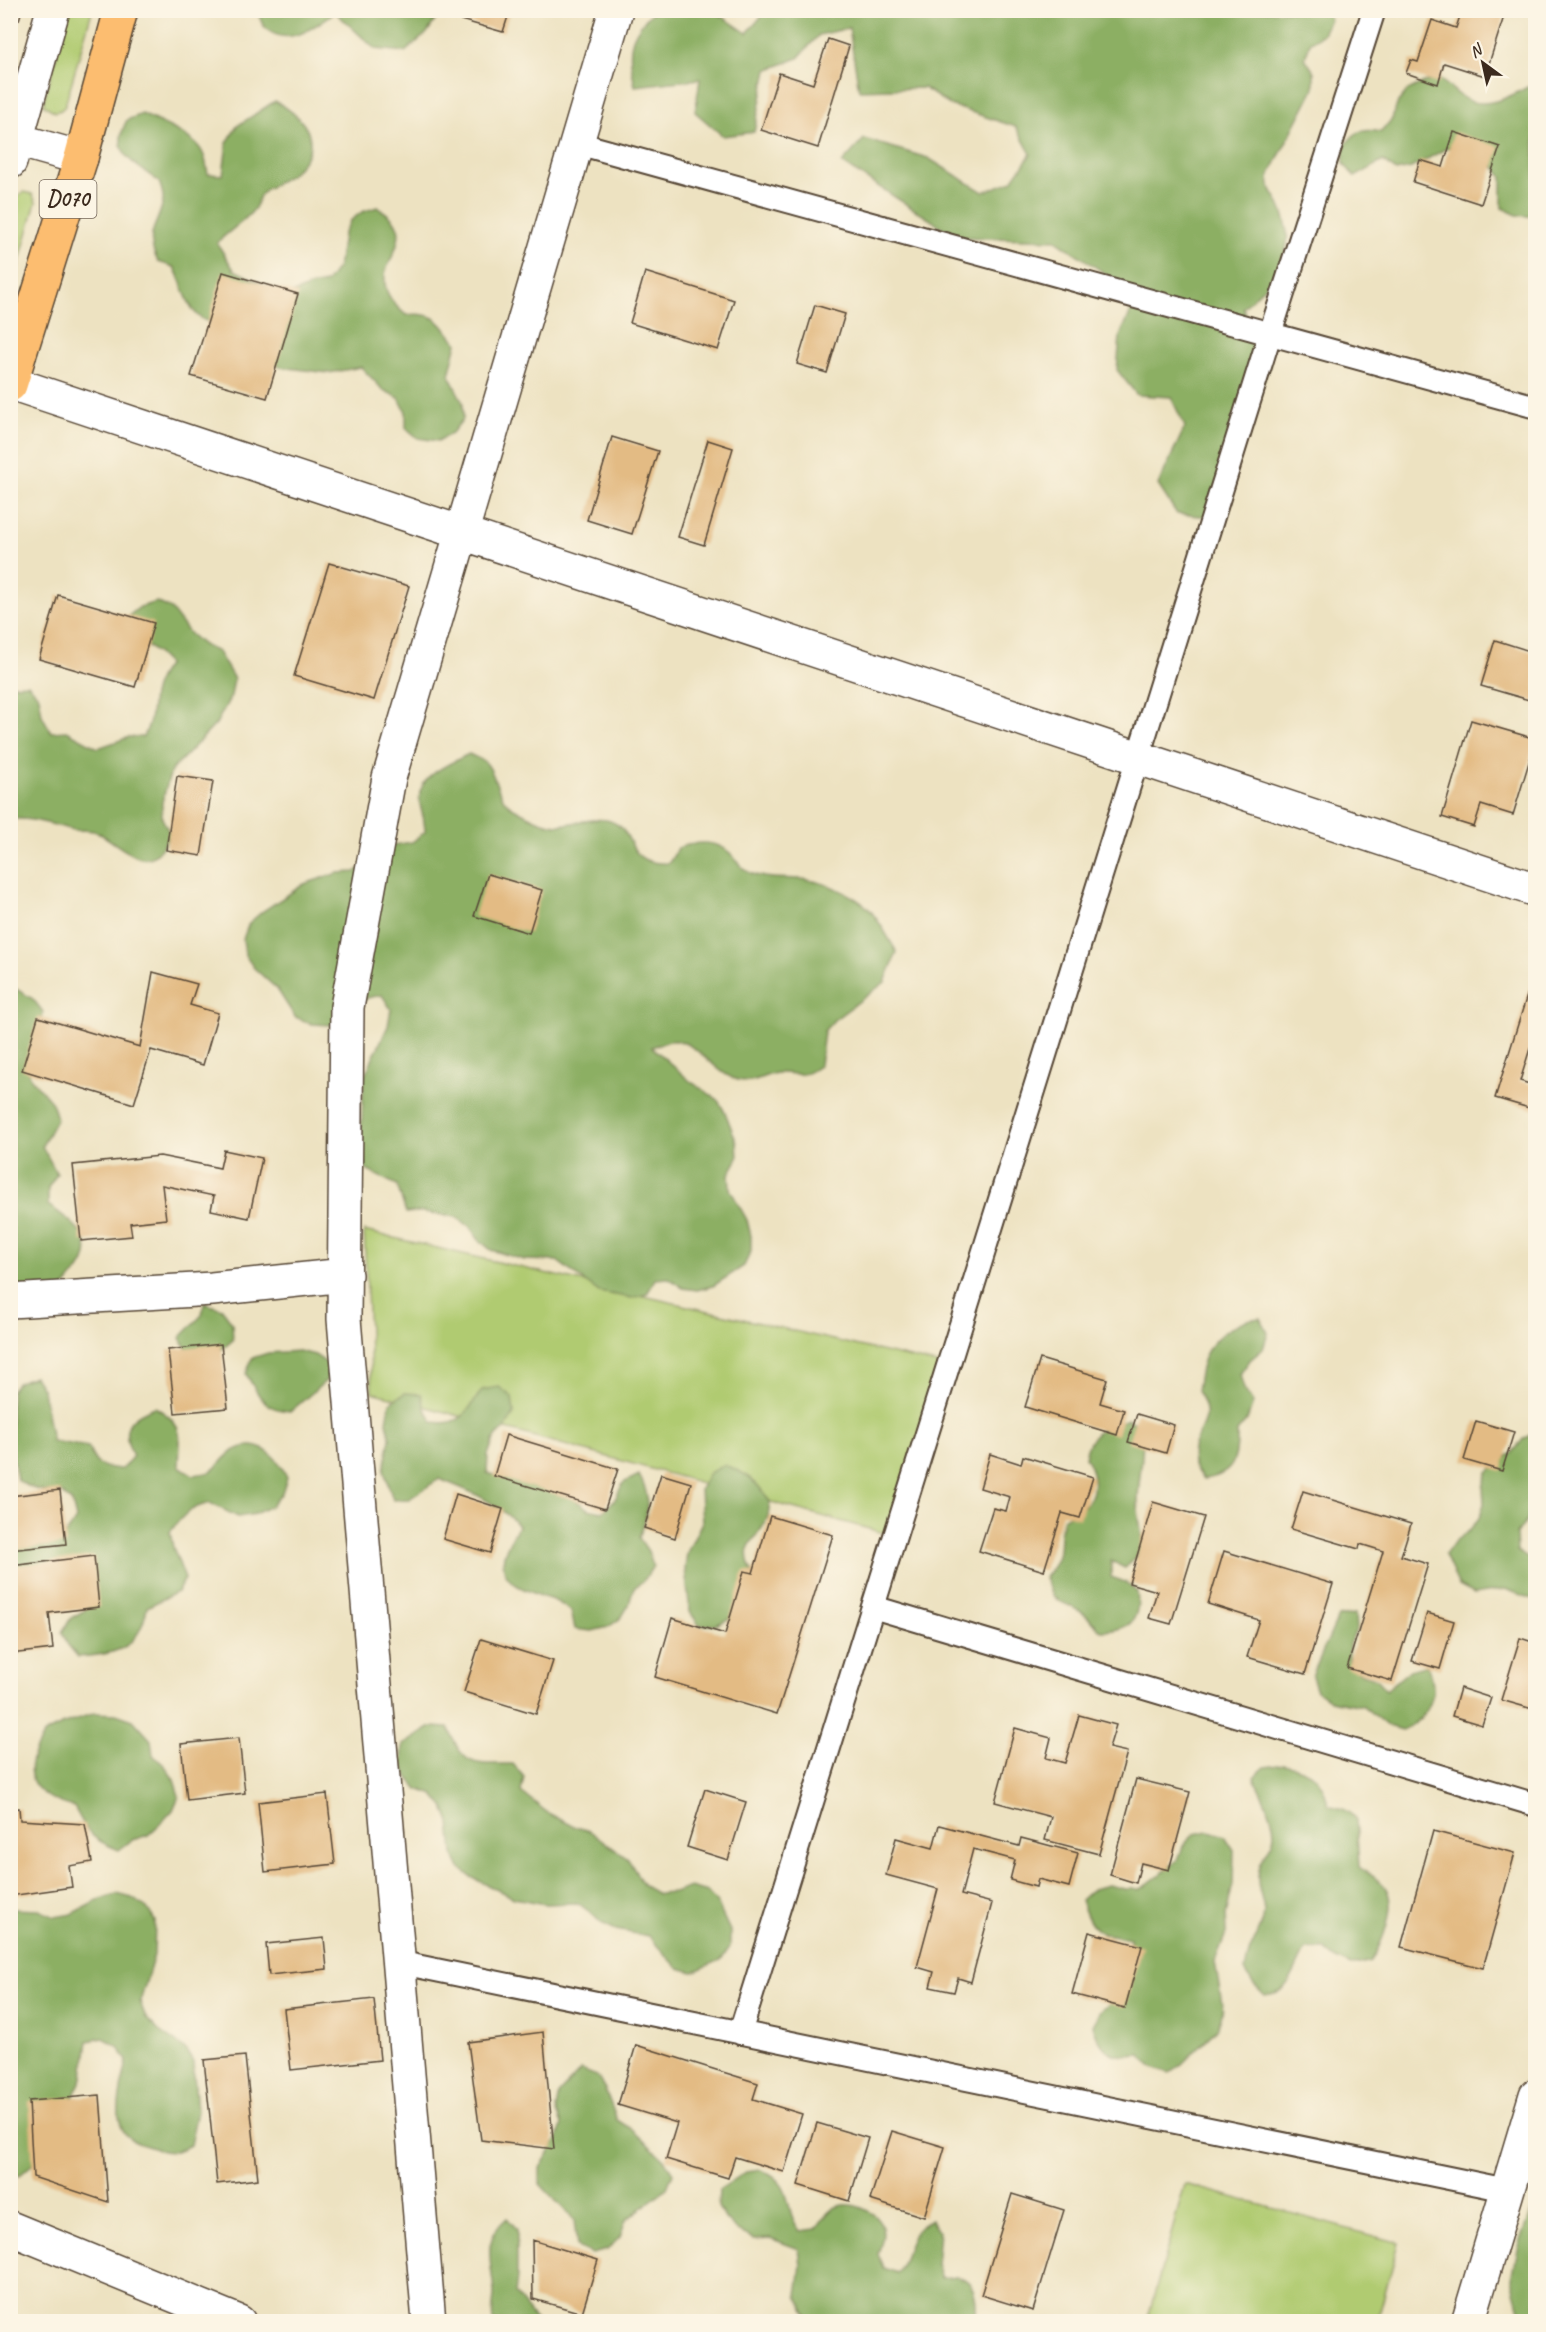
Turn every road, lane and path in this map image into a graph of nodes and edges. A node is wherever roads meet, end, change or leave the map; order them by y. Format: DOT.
graph roads {
  1 [pos="53,10"];
  2 [pos="121,10"];
  3 [pos="616,10"];
  4 [pos="1374,10"];
  5 [pos="577,143"];
  6 [pos="13,147"];
  7 [pos="81,158"];
  8 [pos="1270,334"];
  9 [pos="11,384"];
  10 [pos="1536,407"];
  11 [pos="461,532"];
  12 [pos="1138,758"];
  13 [pos="1536,890"];
  14 [pos="345,1275"];
  15 [pos="10,1301"];
  16 [pos="873,1607"];
  17 [pos="1536,1805"];
  18 [pos="397,1962"];
  19 [pos="740,2033"];
  20 [pos="1536,2095"];
  21 [pos="1507,2190"];
  22 [pos="10,2228"];
  23 [pos="239,2322"];
  24 [pos="429,2322"];
  25 [pos="1468,2322"];
  1 -- 6 [label="street"];
  2 -- 7 [label="main road, D070"];
  3 -- 5 [label="street"];
  4 -- 8 [label="lane"];
  5 -- 8 [label="lane"];
  5 -- 11 [label="street"];
  6 -- 7 [label="street"];
  7 -- 9 [label="main road, D070"];
  8 -- 10 [label="lane"];
  8 -- 12 [label="lane"];
  9 -- 11 [label="street"];
  11 -- 12 [label="street"];
  11 -- 14 [label="street"];
  12 -- 13 [label="street"];
  12 -- 16 [label="lane"];
  14 -- 15 [label="street"];
  14 -- 18 [label="street"];
  16 -- 17 [label="lane"];
  16 -- 19 [label="lane"];
  18 -- 19 [label="lane"];
  18 -- 24 [label="street"];
  19 -- 21 [label="lane"];
  20 -- 21 [label="street"];
  21 -- 25 [label="street"];
  22 -- 23 [label="street"];
}
